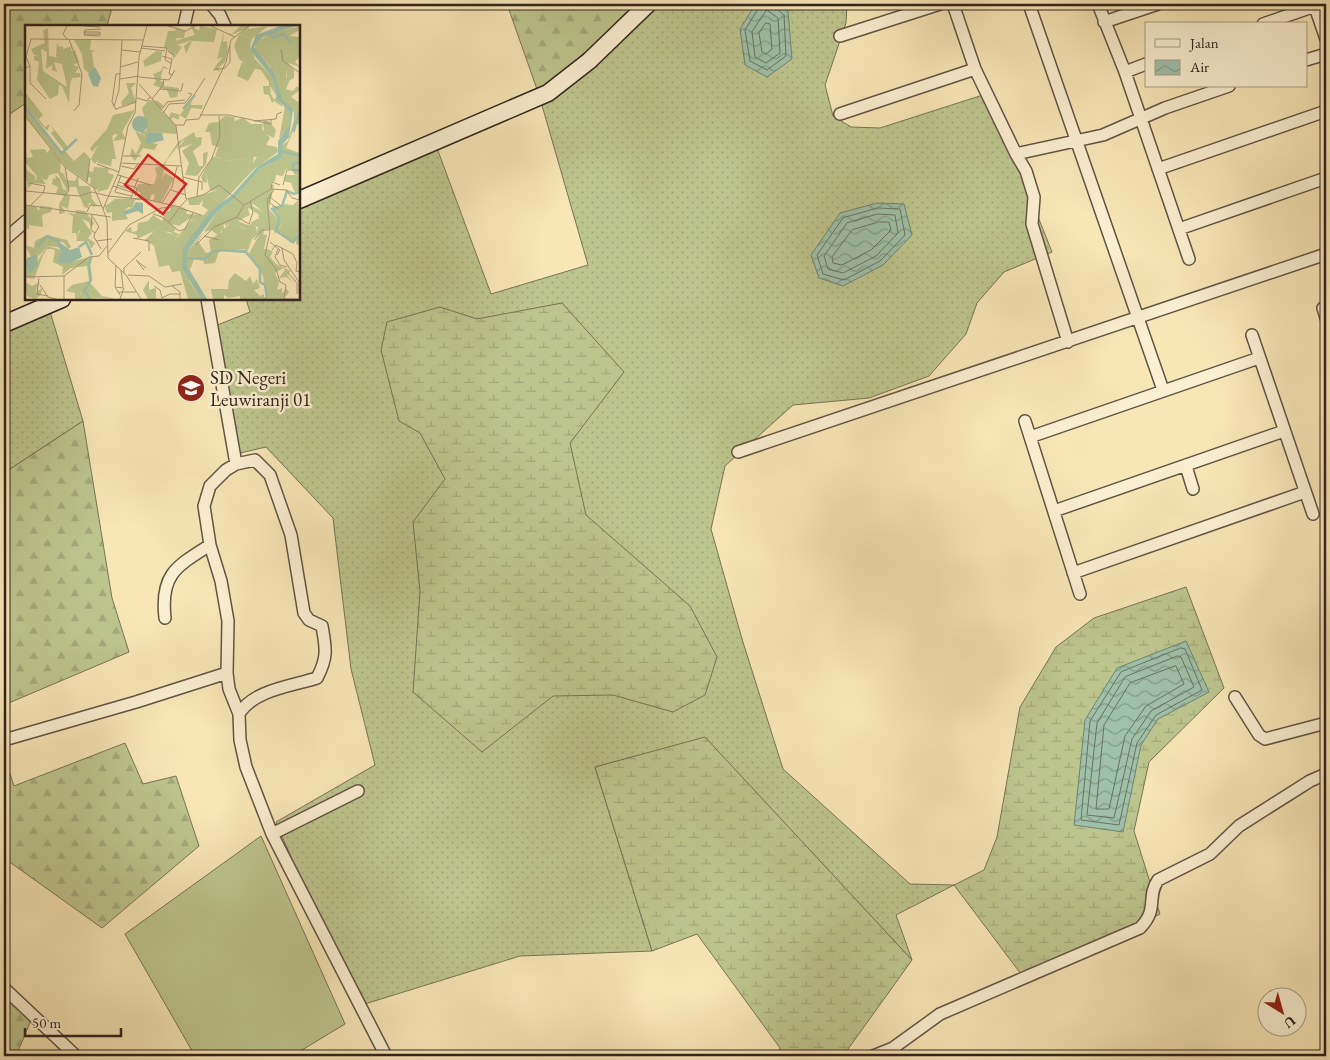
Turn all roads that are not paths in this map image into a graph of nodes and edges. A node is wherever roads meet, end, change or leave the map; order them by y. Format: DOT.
graph roads {
  1 [pos="189,4"];
  2 [pos="211,4"];
  3 [pos="648,4"];
  4 [pos="940,4"];
  5 [pos="953,4"];
  6 [pos="1029,4"];
  7 [pos="1098,4"];
  8 [pos="1158,4"];
  9 [pos="1317,4"];
  10 [pos="1104,22"];
  11 [pos="1268,22"];
  12 [pos="184,25"];
  13 [pos="225,25"];
  14 [pos="840,36"];
  15 [pos="1326,39"];
  16 [pos="1326,54"];
  17 [pos="1308,59"];
  18 [pos="1145,64"];
  19 [pos="975,69"];
  20 [pos="1125,72"];
  21 [pos="1223,88"];
  22 [pos="1326,111"];
  23 [pos="840,114"];
  24 [pos="1140,120"];
  25 [pos="1075,142"];
  26 [pos="1016,154"];
  27 [pos="1158,169"];
  28 [pos="1326,178"];
  29 [pos="300,196"];
  30 [pos="24,228"];
  31 [pos="1179,229"];
  32 [pos="4,240"];
  33 [pos="1326,254"];
  34 [pos="1189,259"];
  35 [pos="60,300"];
  36 [pos="207,300"];
  37 [pos="1138,318"];
  38 [pos="4,324"];
  39 [pos="1252,335"];
  40 [pos="1068,342"];
  41 [pos="1259,358"];
  42 [pos="1163,390"];
  43 [pos="1025,421"];
  44 [pos="1284,431"];
  45 [pos="1030,437"];
  46 [pos="738,452"];
  47 [pos="236,464"];
  48 [pos="1186,466"];
  49 [pos="1193,489"];
  50 [pos="1305,492"];
  51 [pos="1054,511"];
  52 [pos="1313,514"];
  53 [pos="210,545"];
  54 [pos="1073,573"];
  55 [pos="1080,594"];
  56 [pos="165,618"];
  57 [pos="227,673"];
  58 [pos="1235,697"];
  59 [pos="239,714"];
  60 [pos="1326,723"];
  61 [pos="4,740"];
  62 [pos="1326,774"];
  63 [pos="358,791"];
  64 [pos="272,834"];
  65 [pos="4,988"];
  66 [pos="76,1056"];
  67 [pos="386,1056"];
  68 [pos="873,1056"];
  1 -- 12 [label="street"];
  2 -- 13 [label="street"];
  3 -- 29 [label="main road"];
  4 -- 14 [label="street"];
  5 -- 19 [label="street"];
  6 -- 25 [label="street"];
  7 -- 10 [label="street"];
  8 -- 10 [label="street"];
  9 -- 11 [label="street"];
  9 -- 15 [label="street"];
  10 -- 20 [label="street"];
  16 -- 17 [label="street"];
  18 -- 20 [label="street"];
  19 -- 23 [label="street"];
  19 -- 26 [label="street"];
  20 -- 24 [label="street"];
  21 -- 24 [label="street"];
  22 -- 27 [label="street"];
  24 -- 25 [label="street"];
  24 -- 27 [label="street"];
  25 -- 26 [label="street"];
  25 -- 37 [label="street"];
  26 -- 40 [label="street"];
  27 -- 31 [label="street"];
  28 -- 31 [label="street"];
  30 -- 32 [label="street"];
  31 -- 34 [label="street"];
  33 -- 37 [label="street"];
  35 -- 38 [label="main road"];
  36 -- 47 [label="street"];
  37 -- 40 [label="street"];
  37 -- 42 [label="street"];
  39 -- 41 [label="street"];
  40 -- 46 [label="street"];
  41 -- 42 [label="street"];
  41 -- 44 [label="street"];
  42 -- 45 [label="street"];
  43 -- 45 [label="street"];
  44 -- 48 [label="street"];
  44 -- 50 [label="street"];
  45 -- 51 [label="street"];
  47 -- 53 [label="street"];
  47 -- 59 [label="street"];
  48 -- 49 [label="street"];
  48 -- 51 [label="street"];
  50 -- 52 [label="street"];
  50 -- 54 [label="street"];
  51 -- 54 [label="street"];
  53 -- 56 [label="street"];
  53 -- 57 [label="street"];
  54 -- 55 [label="street"];
  57 -- 59 [label="street"];
  57 -- 61 [label="street"];
  58 -- 60 [label="street"];
  59 -- 64 [label="street"];
  62 -- 68 [label="street"];
  63 -- 64 [label="street"];
  64 -- 67 [label="street"];
  65 -- 66 [label="street"];
}
